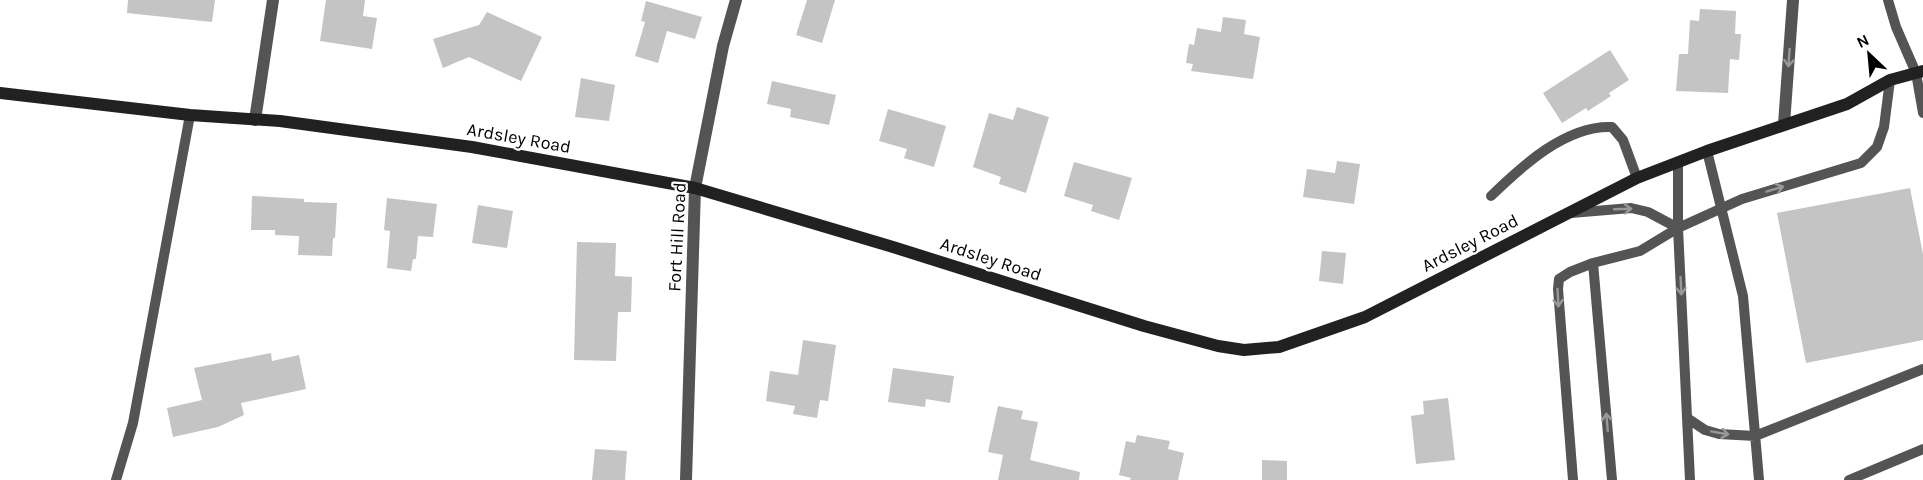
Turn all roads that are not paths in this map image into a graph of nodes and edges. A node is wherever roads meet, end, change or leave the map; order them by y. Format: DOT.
graph roads {
  1 [pos="273,0"];
  2 [pos="736,0"];
  3 [pos="1793,0"];
  4 [pos="1888,0"];
  5 [pos="1920,72"];
  6 [pos="1890,80"];
  7 [pos="0,93"];
  8 [pos="1923,113"];
  9 [pos="190,115"];
  10 [pos="255,120"];
  11 [pos="1784,124"];
  12 [pos="1707,151"];
  13 [pos="1678,162"];
  14 [pos="1637,178"];
  15 [pos="696,188"];
  16 [pos="1491,196"];
  17 [pos="1721,210"];
  18 [pos="1565,214"];
  19 [pos="1678,228"];
  20 [pos="1593,263"];
  21 [pos="1923,369"];
  22 [pos="1688,418"];
  23 [pos="1755,436"];
  24 [pos="1923,449"];
  25 [pos="116,480"];
  26 [pos="686,480"];
  27 [pos="1573,480"];
  28 [pos="1612,480"];
  29 [pos="1690,480"];
  30 [pos="1759,480"];
  31 [pos="1850,480"];
  1 -- 10 [label="street"];
  2 -- 15 [label="street, Fort Hill Road"];
  3 -- 11 [label="street, one-way"];
  4 -- 5 [label="lane"];
  5 -- 6 [label="main road, Ardsley Road"];
  5 -- 8 [label="lane"];
  6 -- 11 [label="main road, Ardsley Road"];
  17 -- 6 [label="lane, one-way"];
  7 -- 9 [label="main road, Ardsley Road"];
  9 -- 10 [label="main road, Ardsley Road"];
  9 -- 25 [label="lane"];
  10 -- 15 [label="main road, Ardsley Road"];
  11 -- 12 [label="main road, Ardsley Road"];
  12 -- 13 [label="main road, Ardsley Road"];
  12 -- 17 [label="lane"];
  13 -- 14 [label="main road, Ardsley Road"];
  13 -- 19 [label="lane"];
  14 -- 16 [label="lane"];
  14 -- 18 [label="main road, Ardsley Road"];
  15 -- 18 [label="main road, Ardsley Road"];
  15 -- 26 [label="street, Fort Hill Road"];
  17 -- 19 [label="lane"];
  17 -- 23 [label="lane"];
  18 -- 19 [label="lane, one-way"];
  19 -- 20 [label="lane"];
  19 -- 22 [label="lane, one-way"];
  20 -- 27 [label="lane, one-way"];
  28 -- 20 [label="lane, one-way"];
  21 -- 23 [label="lane"];
  22 -- 23 [label="lane, one-way"];
  22 -- 29 [label="lane"];
  23 -- 30 [label="lane"];
  24 -- 31 [label="lane"];
}
